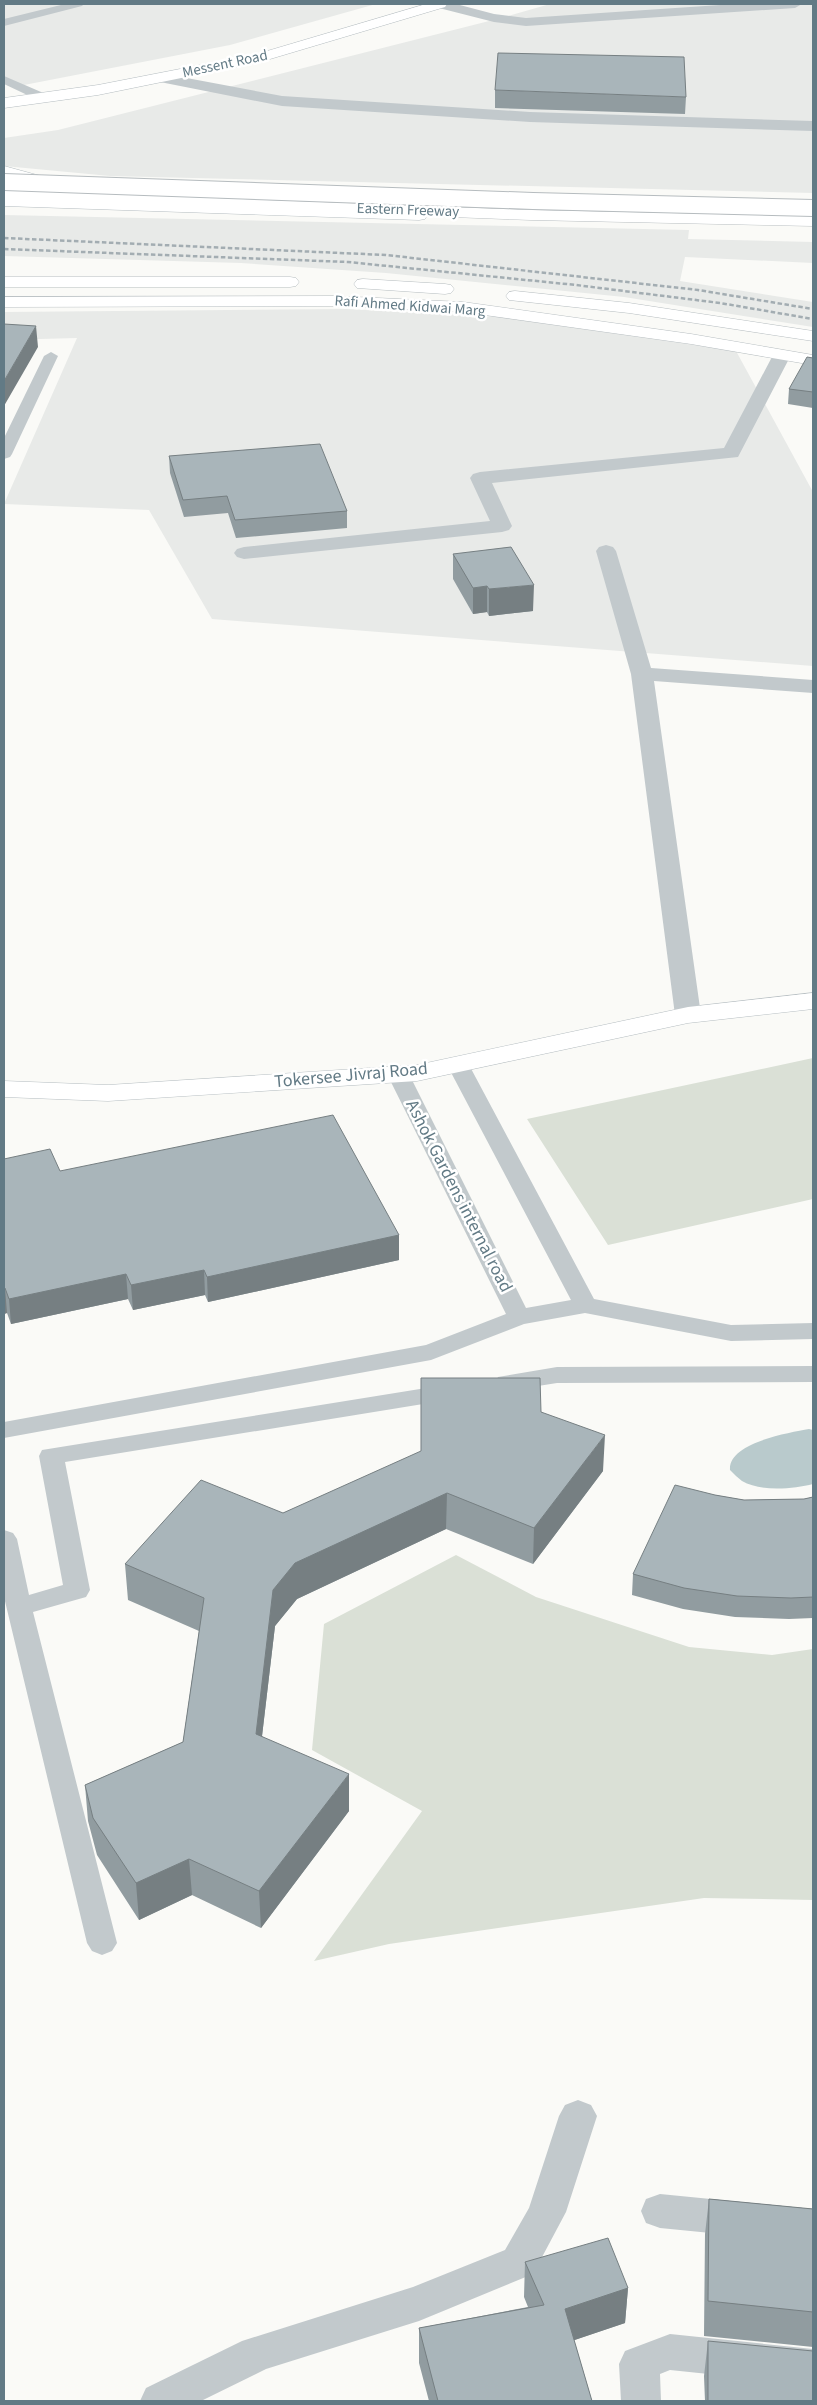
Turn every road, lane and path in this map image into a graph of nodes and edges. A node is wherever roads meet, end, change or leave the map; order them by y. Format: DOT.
graph roads {
  1 [pos="78,4"];
  2 [pos="440,4"];
  3 [pos="795,4"];
  4 [pos="4,23"];
  5 [pos="160,78"];
  6 [pos="4,80"];
  7 [pos="44,98"];
  8 [pos="4,103"];
  9 [pos="813,126"];
  10 [pos="4,171"];
  11 [pos="4,175"];
  12 [pos="4,183"];
  13 [pos="62,187"];
  14 [pos="4,195"];
  15 [pos="356,195"];
  16 [pos="4,201"];
  17 [pos="4,207"];
  18 [pos="813,209"];
  19 [pos="813,222"];
  20 [pos="813,231"];
  21 [pos="4,282"];
  22 [pos="311,283"];
  23 [pos="349,284"];
  24 [pos="483,293"];
  25 [pos="502,295"];
  26 [pos="4,302"];
  27 [pos="628,308"];
  28 [pos="610,328"];
  29 [pos="813,336"];
  30 [pos="782,355"];
  31 [pos="51,356"];
  32 [pos="813,360"];
  33 [pos="4,454"];
  34 [pos="606,551"];
  35 [pos="244,553"];
  36 [pos="642,674"];
  37 [pos="813,686"];
  38 [pos="813,1001"];
  39 [pos="688,1015"];
  40 [pos="457,1063"];
  41 [pos="398,1074"];
  42 [pos="4,1090"];
  43 [pos="585,1305"];
  44 [pos="520,1317"];
  45 [pos="813,1331"];
  46 [pos="813,1374"];
  47 [pos="4,1430"];
  48 [pos="4,1539"];
  49 [pos="19,1607"];
  50 [pos="102,1942"];
  51 [pos="578,2116"];
  52 [pos="660,2211"];
  53 [pos="813,2226"];
  54 [pos="813,2367"];
  55 [pos="160,2401"];
  56 [pos="641,2401"];
  1 -- 4 [label="lane"];
  2 -- 3 [label="street"];
  2 -- 5 [label="main road, Messent Road"];
  5 -- 7 [label="main road, Messent Road"];
  5 -- 9 [label="street"];
  6 -- 7 [label="lane"];
  7 -- 8 [label="main road, Messent Road"];
  10 -- 13 [label="main road"];
  11 -- 15 [label="main road, bridge"];
  12 -- 13 [label="main road"];
  12 -- 15 [label="main road, Eastern Freeway, bridge"];
  13 -- 18 [label="main road"];
  14 -- 19 [label="main road, Eastern Freeway"];
  15 -- 18 [label="main road, Eastern Freeway, bridge"];
  16 -- 19 [label="main road"];
  17 -- 20 [label="main road"];
  21 -- 22 [label="main road, Rafi Ahmed Kidwai Marg"];
  23 -- 24 [label="main road, Rafi Ahmed Kidwai Marg"];
  25 -- 27 [label="main road, Rafi Ahmed Kidwai Marg"];
  26 -- 28 [label="main road, Rafi Ahmed Kidwai Marg"];
  27 -- 28 [label="main road"];
  27 -- 29 [label="main road, Rafi Ahmed Kidwai Marg"];
  28 -- 30 [label="main road, Rafi Ahmed Kidwai Marg"];
  30 -- 32 [label="main road, Rafi Ahmed Kidwai Marg"];
  30 -- 35 [label="street"];
  31 -- 33 [label="lane"];
  34 -- 36 [label="street"];
  36 -- 37 [label="street"];
  36 -- 39 [label="street"];
  38 -- 39 [label="main road, Tokersee Jivraj Road"];
  39 -- 40 [label="main road, Tokersee Jivraj Road"];
  40 -- 41 [label="main road, Tokersee Jivraj Road"];
  40 -- 43 [label="lane"];
  41 -- 42 [label="main road, Tokersee Jivraj Road"];
  41 -- 44 [label="lane, Ashok Gardens internal road"];
  43 -- 44 [label="lane"];
  43 -- 45 [label="lane"];
  44 -- 47 [label="lane"];
  46 -- 49 [label="lane"];
  48 -- 49 [label="lane"];
  49 -- 50 [label="lane"];
  51 -- 55 [label="street"];
  52 -- 53 [label="street"];
  54 -- 56 [label="street"];
}
